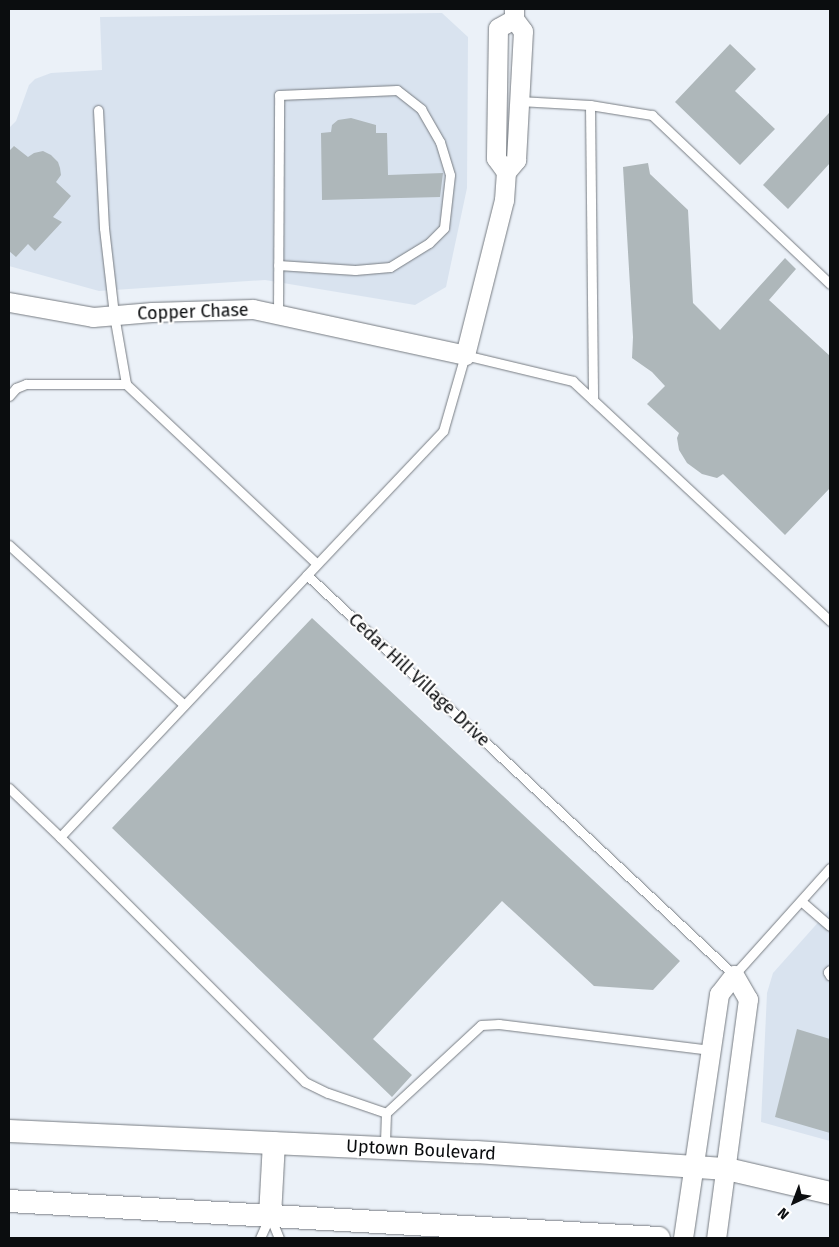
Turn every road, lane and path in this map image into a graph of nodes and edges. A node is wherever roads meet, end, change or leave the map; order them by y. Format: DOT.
graph roads {
  1 [pos="514,14"];
  2 [pos="519,101"];
  3 [pos="590,106"];
  4 [pos="98,110"];
  5 [pos="506,172"];
  6 [pos="278,265"];
  7 [pos="830,284"];
  8 [pos="9,302"];
  9 [pos="278,314"];
  10 [pos="114,315"];
  11 [pos="464,355"];
  12 [pos="126,384"];
  13 [pos="9,396"];
  14 [pos="593,400"];
  15 [pos="9,545"];
  16 [pos="317,564"];
  17 [pos="307,575"];
  18 [pos="830,621"];
  19 [pos="184,705"];
  20 [pos="9,788"];
  21 [pos="60,838"];
  22 [pos="830,868"];
  23 [pos="801,901"];
  24 [pos="830,926"];
  25 [pos="830,970"];
  26 [pos="734,975"];
  27 [pos="830,976"];
  28 [pos="710,1050"];
  29 [pos="386,1113"];
  30 [pos="9,1131"];
  31 [pos="274,1143"];
  32 [pos="385,1148"];
  33 [pos="692,1168"];
  34 [pos="727,1169"];
  35 [pos="830,1193"];
  36 [pos="9,1201"];
  37 [pos="270,1216"];
  38 [pos="260,1238"];
  39 [pos="279,1238"];
  40 [pos="659,1238"];
  41 [pos="683,1238"];
  42 [pos="716,1238"];
  1 -- 2 [label="street"];
  1 -- 5 [label="street"];
  2 -- 3 [label="lane"];
  2 -- 5 [label="street"];
  3 -- 7 [label="lane"];
  3 -- 14 [label="lane"];
  4 -- 10 [label="lane"];
  5 -- 11 [label="street"];
  6 -- 6 [label="lane"];
  6 -- 9 [label="lane"];
  8 -- 10 [label="street, Copper Chase"];
  9 -- 10 [label="street, Copper Chase"];
  9 -- 11 [label="street, Copper Chase"];
  10 -- 12 [label="lane"];
  11 -- 14 [label="lane"];
  11 -- 16 [label="lane"];
  12 -- 13 [label="lane"];
  12 -- 16 [label="lane"];
  14 -- 18 [label="lane"];
  15 -- 19 [label="lane"];
  16 -- 17 [label="lane"];
  17 -- 19 [label="lane"];
  17 -- 26 [label="lane, Cedar Hill Village Drive"];
  19 -- 21 [label="lane"];
  20 -- 21 [label="lane"];
  21 -- 29 [label="lane"];
  22 -- 23 [label="lane"];
  23 -- 24 [label="lane"];
  23 -- 26 [label="lane"];
  25 -- 27 [label="lane"];
  26 -- 28 [label="street"];
  26 -- 34 [label="street, Cedar Hill Village Drive"];
  28 -- 29 [label="lane"];
  28 -- 33 [label="street"];
  29 -- 32 [label="lane"];
  30 -- 31 [label="street, Uptown Boulevard"];
  31 -- 32 [label="street, Uptown Boulevard"];
  31 -- 37 [label="street"];
  32 -- 33 [label="street, Uptown Boulevard"];
  33 -- 34 [label="street, Uptown Boulevard"];
  33 -- 41 [label="street"];
  34 -- 35 [label="street, Uptown Boulevard"];
  34 -- 42 [label="street, Cedar Hill Village Drive"];
  36 -- 37 [label="street"];
  37 -- 38 [label="lane"];
  37 -- 39 [label="lane"];
  37 -- 40 [label="street"];
}
